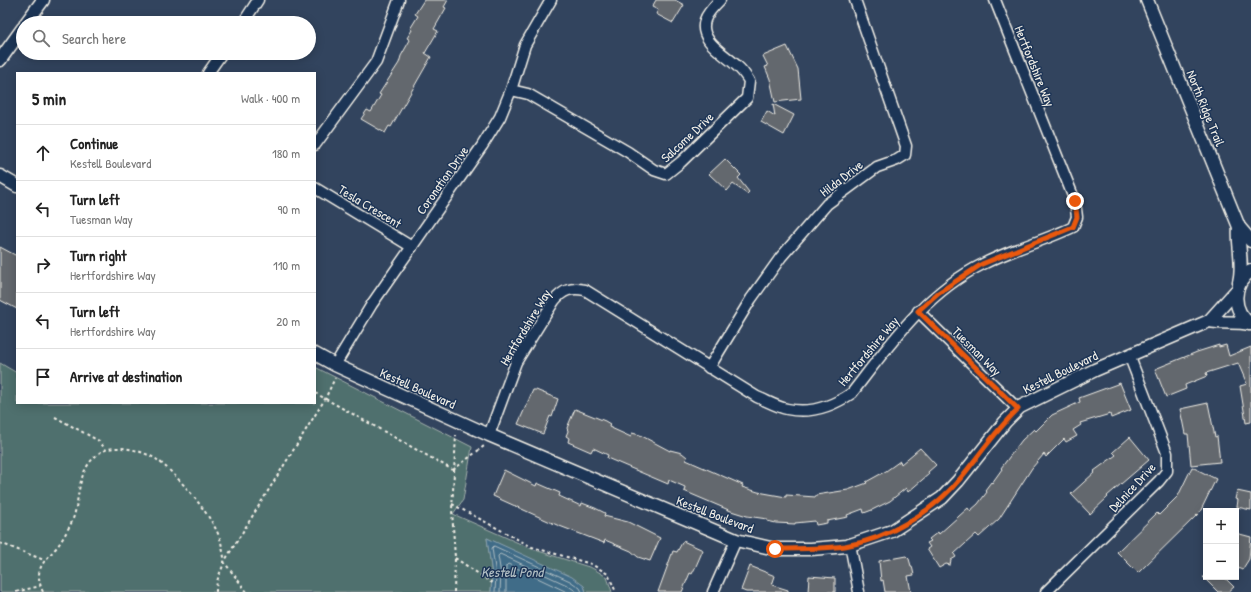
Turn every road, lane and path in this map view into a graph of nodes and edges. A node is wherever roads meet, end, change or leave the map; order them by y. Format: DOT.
graph roads {
  1 [pos="43,0"];
  2 [pos="258,0"];
  3 [pos="399,0"];
  4 [pos="551,0"];
  5 [pos="720,0"];
  6 [pos="855,0"];
  7 [pos="995,0"];
  8 [pos="1147,0"];
  9 [pos="31,16"];
  10 [pos="248,16"];
  11 [pos="16,38"];
  12 [pos="0,60"];
  13 [pos="217,60"];
  14 [pos="209,72"];
  15 [pos="511,90"];
  16 [pos="316,144"];
  17 [pos="0,176"];
  18 [pos="16,185"];
  19 [pos="316,189"];
  20 [pos="1238,226"];
  21 [pos="1251,240"];
  22 [pos="412,246"];
  23 [pos="1251,271"];
  24 [pos="1238,286"];
  25 [pos="918,311"];
  26 [pos="1209,321"];
  27 [pos="1250,324"];
  28 [pos="316,355"];
  29 [pos="1129,355"];
  30 [pos="709,368"];
  31 [pos="336,371"];
  32 [pos="316,394"];
  33 [pos="325,399"];
  34 [pos="1018,409"];
  35 [pos="55,417"];
  36 [pos="456,435"];
  37 [pos="486,441"];
  38 [pos="106,450"];
  39 [pos="453,470"];
  40 [pos="452,504"];
  41 [pos="736,540"];
  42 [pos="0,543"];
  43 [pos="850,544"];
  44 [pos="455,558"];
  45 [pos="44,560"];
  46 [pos="224,562"];
  47 [pos="494,584"];
  48 [pos="40,586"];
  49 [pos="16,592"];
  50 [pos="43,592"];
  51 [pos="216,592"];
  52 [pos="247,592"];
  53 [pos="454,592"];
  54 [pos="616,592"];
  55 [pos="713,592"];
  56 [pos="859,592"];
  57 [pos="1046,592"];
  1 -- 9 [label="street"];
  2 -- 10 [label="street"];
  3 -- 16 [label="street"];
  4 -- 15 [label="street, Coronation Drive"];
  5 -- 15 [label="street, Salcome Drive"];
  6 -- 30 [label="street, Hilda Drive"];
  7 -- 25 [label="street, Hertfordshire Way"];
  8 -- 20 [label="street, North Ridge Trail"];
  11 -- 12 [label="street"];
  13 -- 14 [label="street"];
  15 -- 22 [label="street, Coronation Drive"];
  17 -- 18 [label="street"];
  19 -- 22 [label="street, Tesla Crescent"];
  20 -- 21 [label="street, North Ridge Trail"];
  20 -- 24 [label="street, North Ridge Trail"];
  22 -- 31 [label="street, Coronation Drive"];
  23 -- 24 [label="street, Kestell Boulevard"];
  24 -- 26 [label="street, Kestell Boulevard"];
  24 -- 27 [label="street, North Ridge Trail"];
  25 -- 30 [label="street, Hertfordshire Way"];
  25 -- 34 [label="street, Tuesman Way"];
  26 -- 27 [label="street, Kestell Boulevard"];
  26 -- 29 [label="street, Kestell Boulevard"];
  28 -- 31 [label="street, Kestell Boulevard"];
  29 -- 34 [label="street, Kestell Boulevard"];
  29 -- 57 [label="street, Delnice Drive"];
  30 -- 37 [label="street, Hertfordshire Way"];
  31 -- 33 [label="path"];
  31 -- 37 [label="street, Kestell Boulevard"];
  32 -- 33 [label="path"];
  33 -- 39 [label="path"];
  33 -- 46 [label="path"];
  34 -- 43 [label="street, Kestell Boulevard"];
  35 -- 38 [label="path"];
  36 -- 39 [label="path"];
  37 -- 39 [label="path"];
  37 -- 41 [label="street, Kestell Boulevard"];
  38 -- 45 [label="path"];
  38 -- 46 [label="path"];
  39 -- 40 [label="path"];
  40 -- 44 [label="path"];
  40 -- 54 [label="path"];
  41 -- 43 [label="street, Kestell Boulevard"];
  41 -- 55 [label="street"];
  42 -- 45 [label="path"];
  43 -- 56 [label="street"];
  44 -- 47 [label="path"];
  44 -- 53 [label="path"];
  45 -- 48 [label="path"];
  46 -- 51 [label="path"];
  46 -- 52 [label="path"];
  48 -- 49 [label="path"];
  48 -- 50 [label="path"];
}
